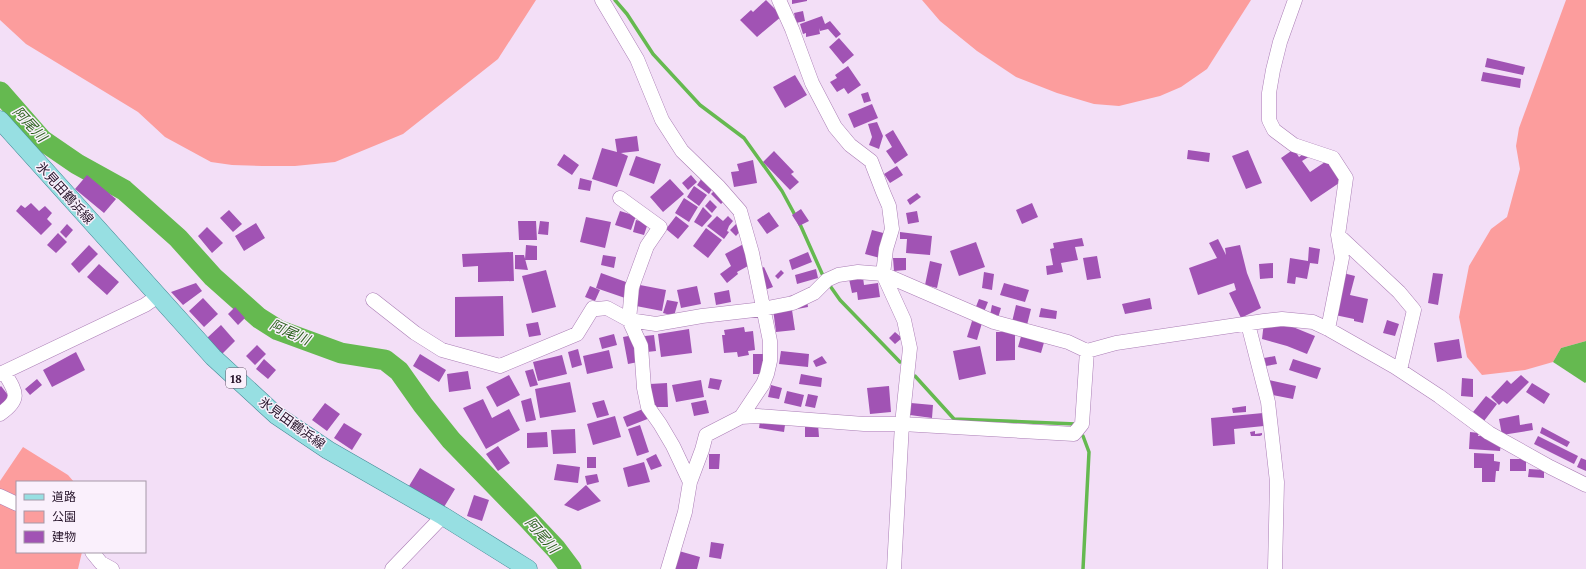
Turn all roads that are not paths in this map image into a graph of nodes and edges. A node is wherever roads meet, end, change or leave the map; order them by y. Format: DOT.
graph roads {
  1 [pos="602,0"];
  2 [pos="779,0"];
  3 [pos="1295,0"];
  4 [pos="0,120"];
  5 [pos="620,198"];
  6 [pos="1338,235"];
  7 [pos="883,274"];
  8 [pos="158,296"];
  9 [pos="373,300"];
  10 [pos="763,309"];
  11 [pos="629,320"];
  12 [pos="1248,324"];
  13 [pos="1328,329"];
  14 [pos="1087,351"];
  15 [pos="1400,370"];
  16 [pos="2,373"];
  17 [pos="0,414"];
  18 [pos="741,417"];
  19 [pos="902,424"];
  20 [pos="690,482"];
  21 [pos="1586,485"];
  22 [pos="0,496"];
  23 [pos="16,504"];
  24 [pos="442,516"];
  25 [pos="93,553"];
  26 [pos="112,569"];
  27 [pos="392,569"];
  28 [pos="528,569"];
  29 [pos="668,569"];
  30 [pos="894,569"];
  31 [pos="1275,569"];
  1 -- 10 [label="street"];
  2 -- 7 [label="street"];
  3 -- 6 [label="street"];
  4 -- 8 [label="main road, 氷見田鶴浜線 / 18"];
  5 -- 11 [label="street"];
  6 -- 13 [label="street"];
  6 -- 15 [label="street"];
  7 -- 10 [label="street"];
  7 -- 14 [label="street"];
  7 -- 19 [label="street"];
  8 -- 16 [label="street"];
  8 -- 24 [label="main road, 氷見田鶴浜線 / 18"];
  9 -- 11 [label="street"];
  10 -- 11 [label="street"];
  10 -- 18 [label="street"];
  11 -- 20 [label="street"];
  12 -- 13 [label="street"];
  12 -- 14 [label="street"];
  12 -- 31 [label="street"];
  13 -- 15 [label="street"];
  14 -- 19 [label="street"];
  15 -- 21 [label="street"];
  16 -- 17 [label="street"];
  18 -- 19 [label="street"];
  18 -- 20 [label="street"];
  19 -- 30 [label="street"];
  20 -- 29 [label="street"];
  22 -- 23 [label="street"];
  24 -- 27 [label="street"];
  24 -- 28 [label="main road, 氷見田鶴浜線 / 18"];
  25 -- 26 [label="street"];
}
